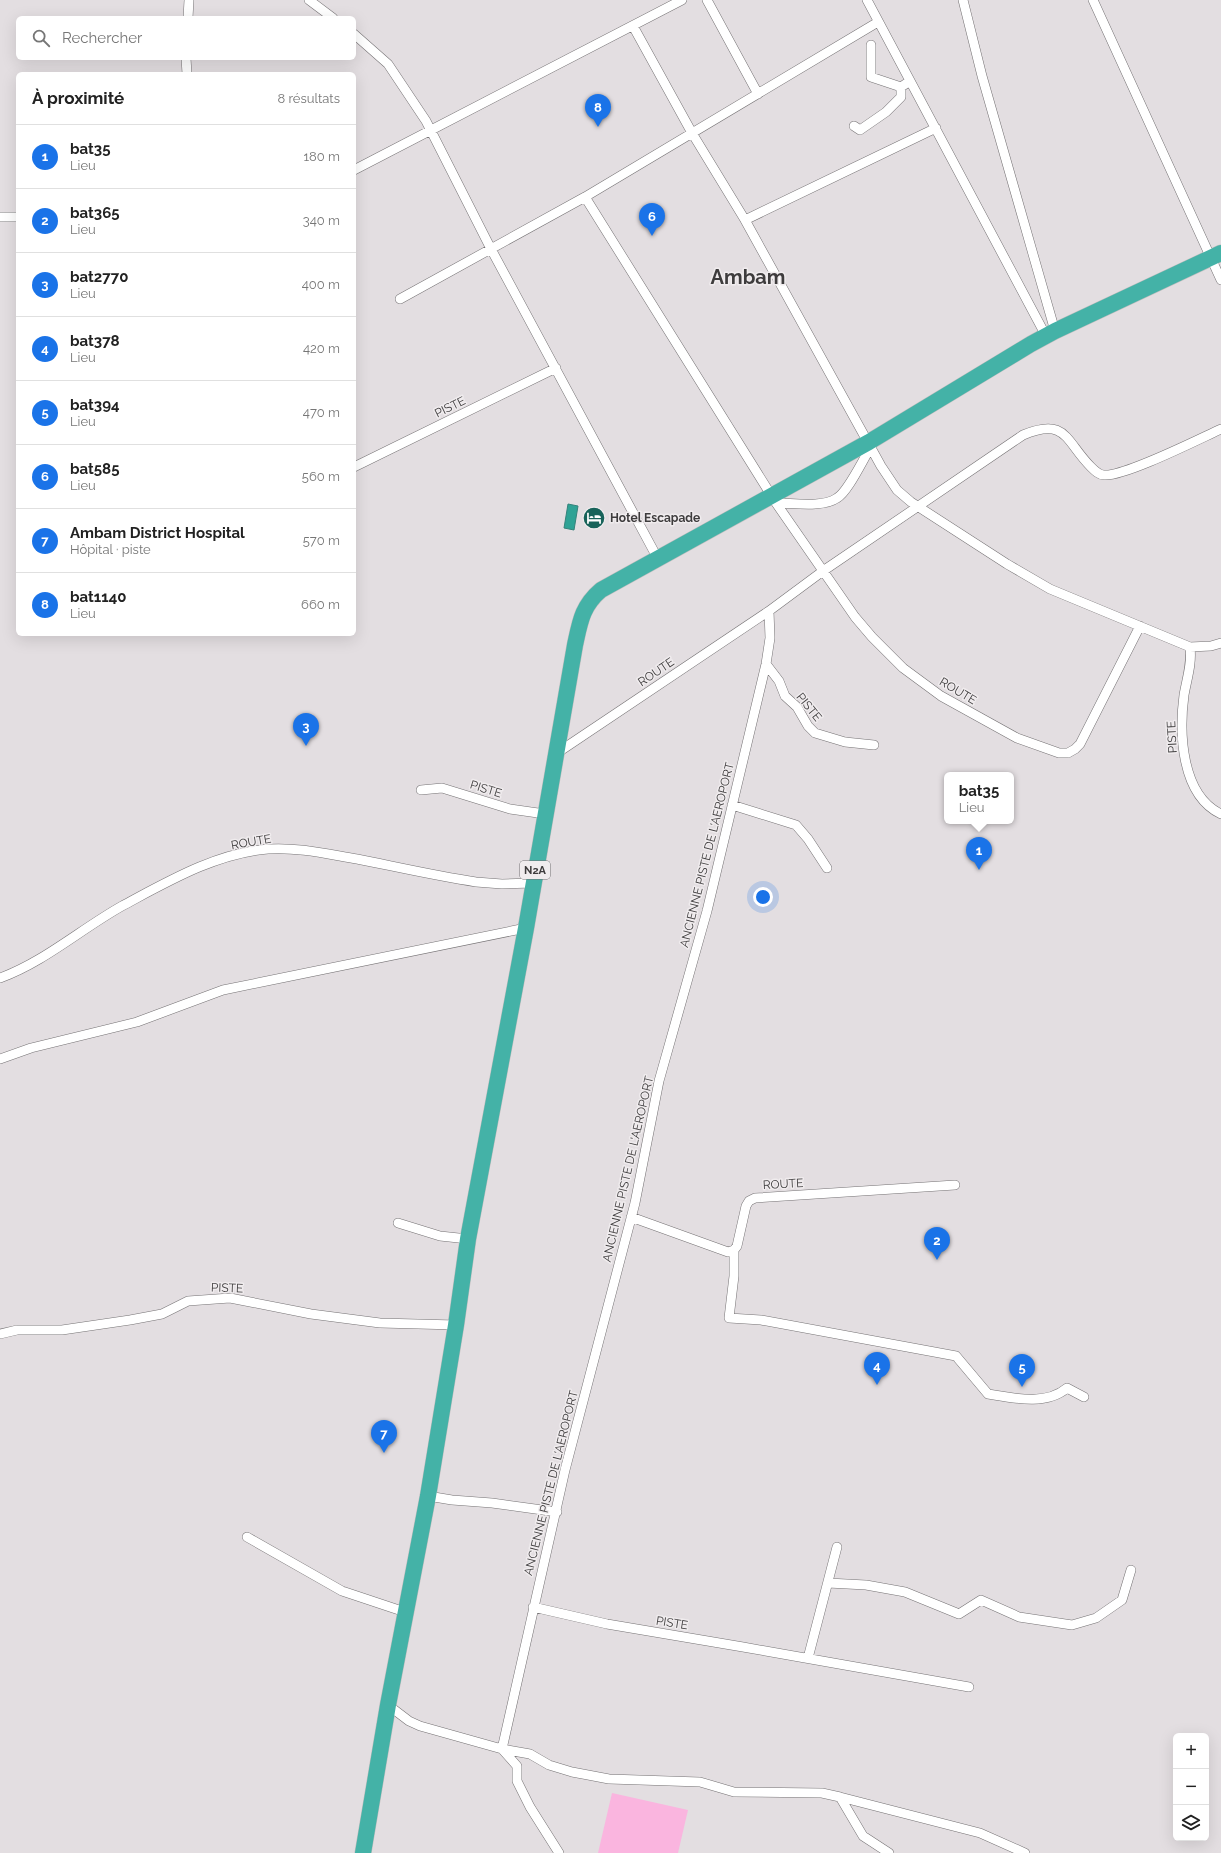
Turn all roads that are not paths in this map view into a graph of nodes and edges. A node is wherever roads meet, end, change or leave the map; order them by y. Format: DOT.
graph roads {
  1 [pos="189,0"];
  2 [pos="308,0"];
  3 [pos="682,0"];
  4 [pos="707,0"];
  5 [pos="867,0"];
  6 [pos="963,0"];
  7 [pos="1093,0"];
  8 [pos="188,16"];
  9 [pos="330,16"];
  10 [pos="878,22"];
  11 [pos="633,26"];
  12 [pos="356,36"];
  13 [pos="870,44"];
  14 [pos="186,60"];
  15 [pos="187,72"];
  16 [pos="910,81"];
  17 [pos="901,87"];
  18 [pos="758,94"];
  19 [pos="854,126"];
  20 [pos="936,128"];
  21 [pos="431,130"];
  22 [pos="692,133"];
  23 [pos="356,169"];
  24 [pos="585,197"];
  25 [pos="16,216"];
  26 [pos="0,217"];
  27 [pos="745,220"];
  28 [pos="491,249"];
  29 [pos="1216,256"];
  30 [pos="1221,280"];
  31 [pos="400,299"];
  32 [pos="1051,333"];
  33 [pos="556,368"];
  34 [pos="1221,429"];
  35 [pos="870,445"];
  36 [pos="356,466"];
  37 [pos="773,499"];
  38 [pos="920,507"];
  39 [pos="658,559"];
  40 [pos="823,571"];
  41 [pos="769,611"];
  42 [pos="1140,626"];
  43 [pos="1221,642"];
  44 [pos="1190,647"];
  45 [pos="766,664"];
  46 [pos="874,746"];
  47 [pos="557,753"];
  48 [pos="421,790"];
  49 [pos="732,805"];
  50 [pos="545,814"];
  51 [pos="1221,814"];
  52 [pos="827,868"];
  53 [pos="533,883"];
  54 [pos="526,928"];
  55 [pos="0,978"];
  56 [pos="0,1059"];
  57 [pos="955,1185"];
  58 [pos="631,1217"];
  59 [pos="398,1222"];
  60 [pos="468,1239"];
  61 [pos="734,1250"];
  62 [pos="456,1325"];
  63 [pos="0,1334"];
  64 [pos="1084,1397"];
  65 [pos="428,1496"];
  66 [pos="557,1512"];
  67 [pos="247,1537"];
  68 [pos="837,1547"];
  69 [pos="1131,1570"];
  70 [pos="828,1583"];
  71 [pos="533,1607"];
  72 [pos="405,1612"];
  73 [pos="808,1658"];
  74 [pos="969,1687"];
  75 [pos="388,1705"];
  76 [pos="502,1749"];
  77 [pos="840,1797"];
  78 [pos="363,1853"];
  79 [pos="559,1853"];
  80 [pos="889,1853"];
  81 [pos="1025,1853"];
  1 -- 8 [label="street"];
  2 -- 9 [label="street"];
  3 -- 11 [label="street"];
  4 -- 18 [label="street"];
  5 -- 10 [label="street"];
  6 -- 32 [label="street"];
  7 -- 29 [label="street"];
  10 -- 16 [label="street"];
  10 -- 18 [label="street"];
  11 -- 21 [label="street"];
  11 -- 22 [label="street"];
  12 -- 21 [label="street"];
  13 -- 17 [label="street"];
  14 -- 15 [label="street"];
  16 -- 17 [label="street"];
  16 -- 20 [label="street"];
  17 -- 19 [label="street"];
  18 -- 22 [label="street"];
  20 -- 27 [label="street"];
  20 -- 32 [label="street"];
  21 -- 23 [label="street"];
  21 -- 28 [label="street"];
  22 -- 24 [label="street"];
  22 -- 27 [label="street"];
  24 -- 28 [label="street"];
  24 -- 37 [label="street, ROUTE"];
  25 -- 26 [label="street"];
  27 -- 35 [label="street"];
  28 -- 31 [label="street"];
  28 -- 33 [label="street"];
  29 -- 30 [label="street"];
  29 -- 32 [label="highway, N2A"];
  32 -- 35 [label="highway, N2A"];
  33 -- 36 [label="street, PISTE"];
  33 -- 39 [label="street"];
  34 -- 38 [label="street"];
  35 -- 37 [label="highway, N2A"];
  35 -- 37 [label="street"];
  35 -- 38 [label="street"];
  37 -- 39 [label="highway, N2A"];
  37 -- 40 [label="street, ROUTE"];
  38 -- 40 [label="street"];
  38 -- 42 [label="street"];
  39 -- 47 [label="highway, N2A"];
  40 -- 41 [label="street"];
  40 -- 42 [label="street, ROUTE"];
  41 -- 45 [label="street, ANCIENNE PISTE DE L'AEROPORT"];
  41 -- 47 [label="street, ROUTE"];
  42 -- 44 [label="street"];
  43 -- 44 [label="street"];
  44 -- 51 [label="street, PISTE"];
  45 -- 46 [label="street, PISTE"];
  45 -- 49 [label="street, ANCIENNE PISTE DE L'AEROPORT"];
  47 -- 50 [label="highway, N2A"];
  48 -- 50 [label="street, PISTE"];
  49 -- 52 [label="street"];
  49 -- 58 [label="street, ANCIENNE PISTE DE L'AEROPORT"];
  50 -- 53 [label="highway, N2A"];
  53 -- 54 [label="highway, N2A"];
  53 -- 55 [label="street, ROUTE"];
  54 -- 56 [label="street"];
  54 -- 60 [label="highway, N2A"];
  57 -- 61 [label="street, ROUTE"];
  58 -- 61 [label="street"];
  58 -- 66 [label="street, ANCIENNE PISTE DE L'AEROPORT"];
  59 -- 60 [label="street"];
  60 -- 62 [label="highway, N2A"];
  61 -- 64 [label="street, ROUTE"];
  62 -- 63 [label="street, PISTE"];
  62 -- 65 [label="highway, N2A"];
  65 -- 66 [label="street"];
  65 -- 72 [label="highway, N2A"];
  66 -- 71 [label="street, ANCIENNE PISTE DE L'AEROPORT"];
  67 -- 72 [label="street"];
  68 -- 70 [label="street"];
  69 -- 70 [label="street"];
  70 -- 73 [label="street"];
  71 -- 73 [label="street, PISTE"];
  71 -- 76 [label="street, ANCIENNE PISTE DE L'AEROPORT"];
  72 -- 75 [label="highway, N2A"];
  73 -- 74 [label="street, PISTE"];
  75 -- 76 [label="street"];
  75 -- 78 [label="highway, N2A"];
  76 -- 77 [label="street"];
  76 -- 79 [label="street"];
  77 -- 80 [label="street"];
  77 -- 81 [label="street"];
}
